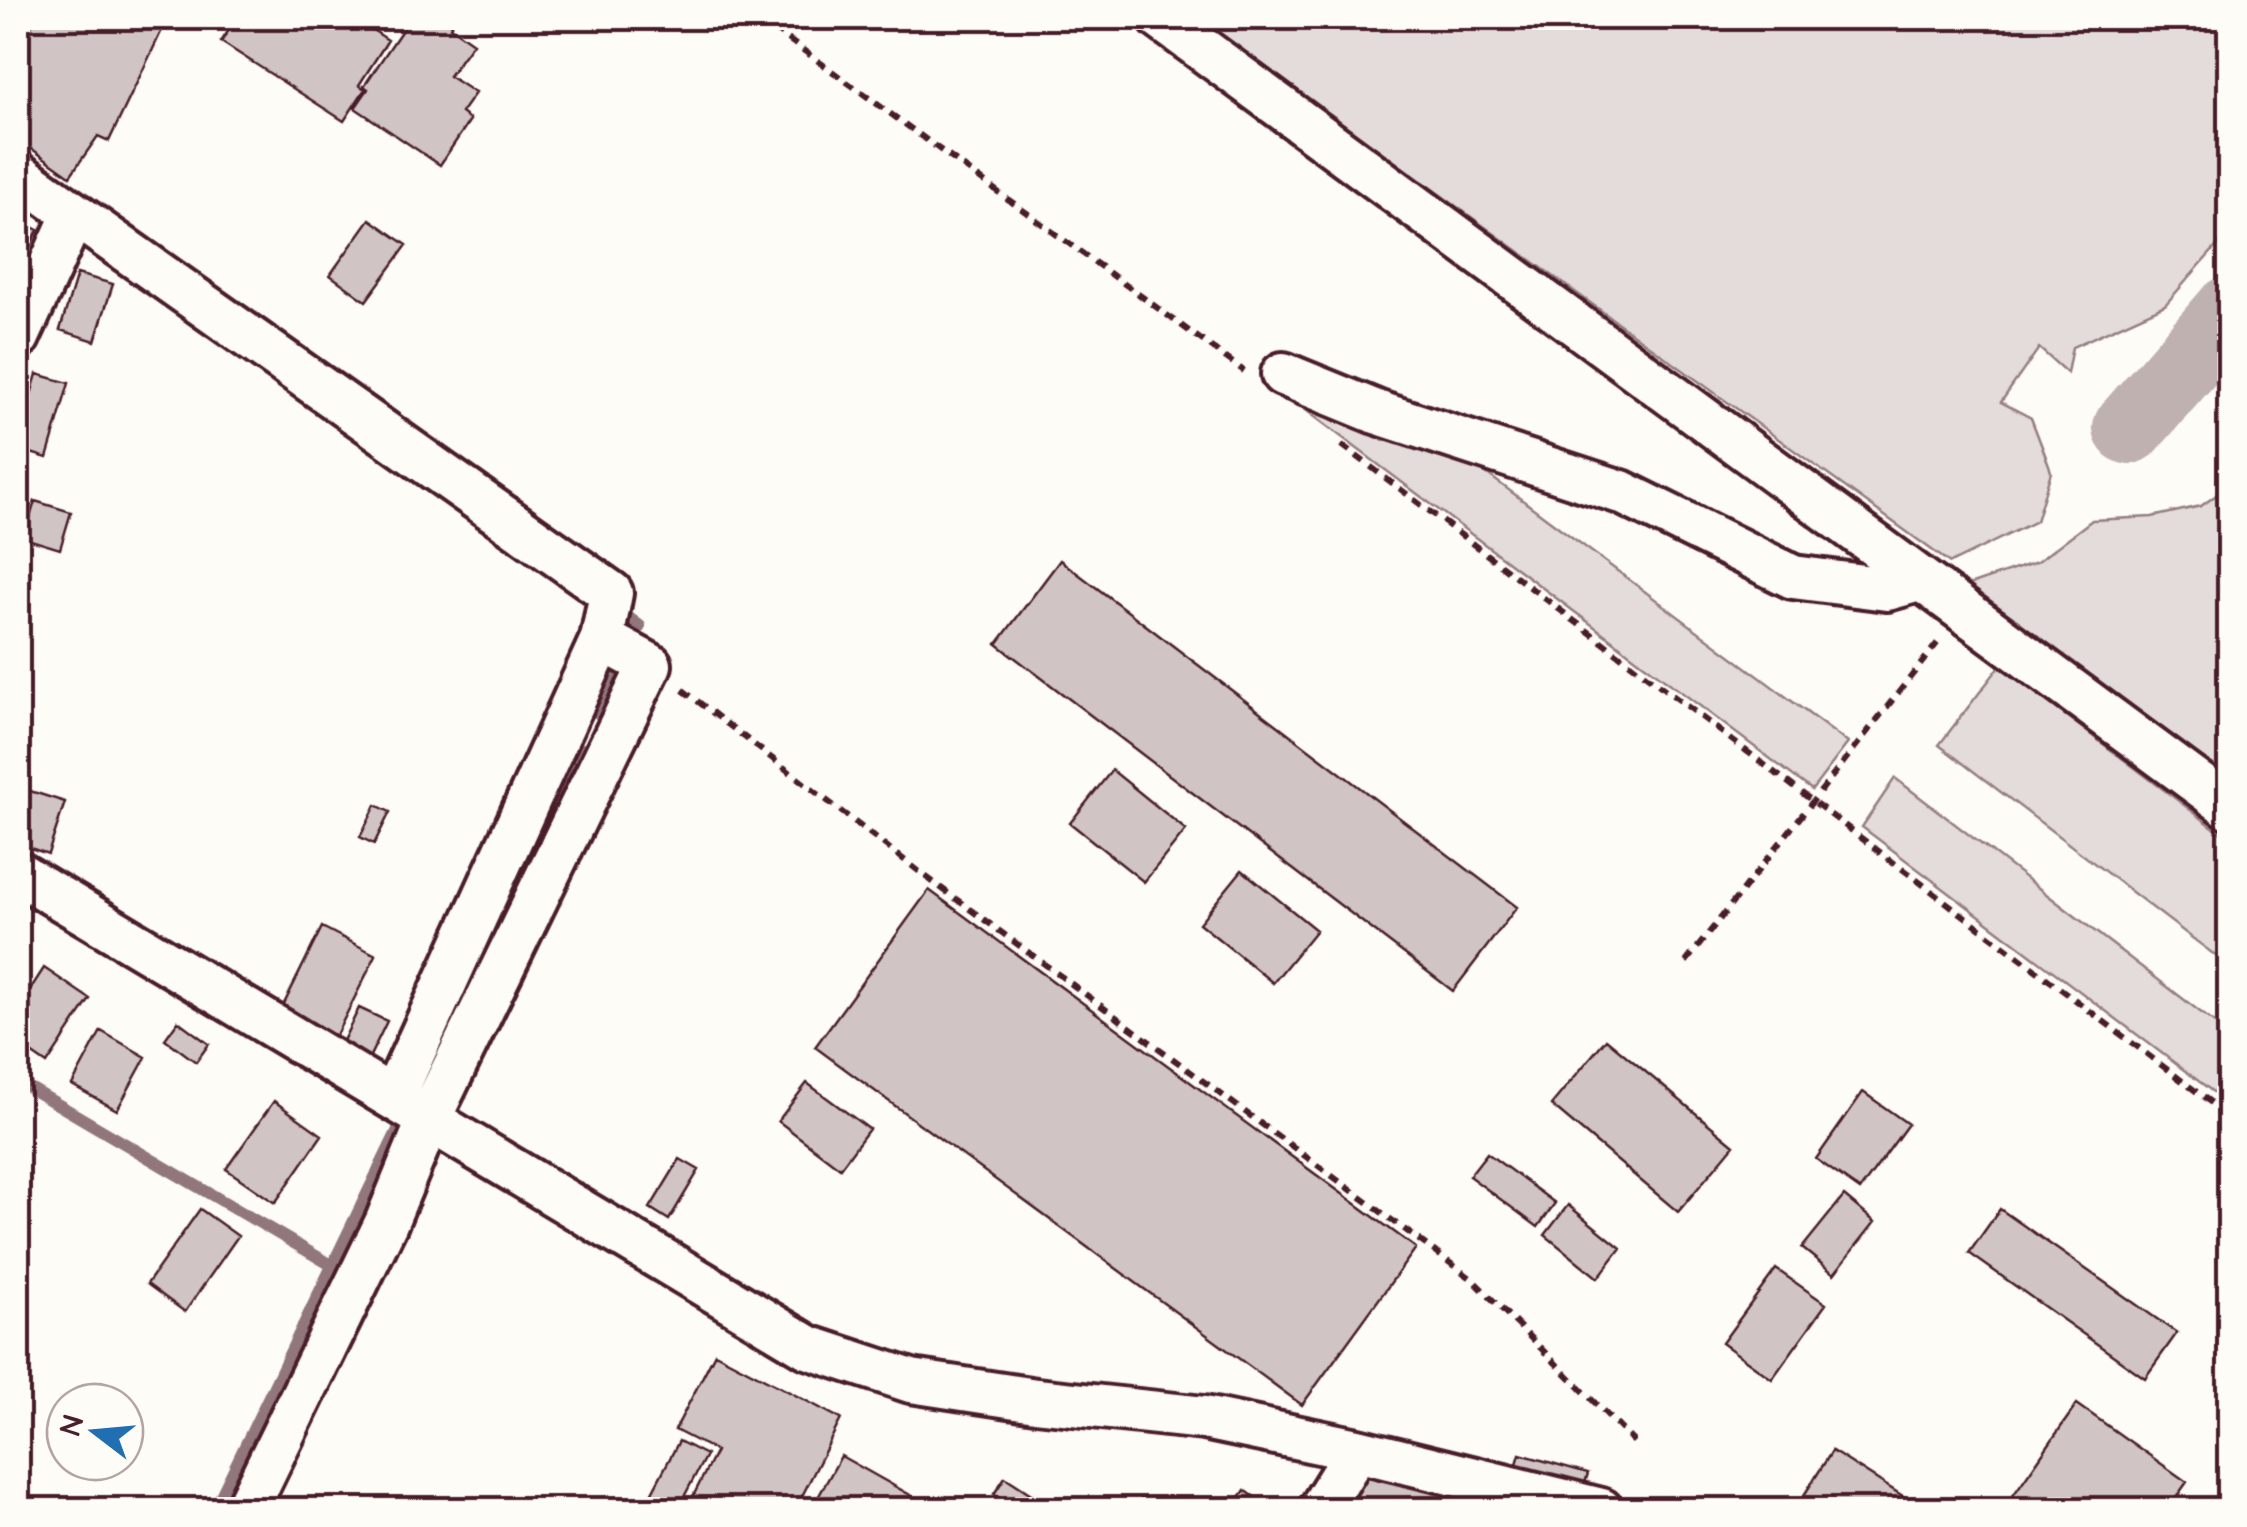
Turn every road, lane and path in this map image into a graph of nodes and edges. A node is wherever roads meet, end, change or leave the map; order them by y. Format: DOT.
graph roads {
  1 [pos="759,18"];
  2 [pos="1160,18"];
  3 [pos="18,174"];
  4 [pos="73,216"];
  5 [pos="18,336"];
  6 [pos="1270,377"];
  7 [pos="1336,440"];
  8 [pos="1920,580"];
  9 [pos="1962,611"];
  10 [pos="602,639"];
  11 [pos="650,665"];
  12 [pos="1812,801"];
  13 [pos="2230,807"];
  14 [pos="18,873"];
  15 [pos="1686,962"];
  16 [pos="409,1108"];
  17 [pos="2230,1117"];
  18 [pos="1634,1442"];
  19 [pos="1357,1450"];
  20 [pos="246,1510"];
  21 [pos="1320,1510"];
  22 [pos="1601,1510"];
  1 -- 6 [label="path"];
  2 -- 8 [label="street"];
  3 -- 4 [label="street"];
  4 -- 5 [label="street"];
  4 -- 10 [label="street"];
  6 -- 8 [label="street"];
  7 -- 12 [label="path"];
  8 -- 9 [label="street"];
  9 -- 12 [label="path"];
  9 -- 13 [label="street"];
  10 -- 11 [label="street"];
  10 -- 16 [label="street"];
  11 -- 16 [label="street"];
  11 -- 18 [label="path"];
  12 -- 15 [label="path"];
  12 -- 17 [label="path"];
  14 -- 16 [label="street"];
  16 -- 19 [label="street"];
  16 -- 20 [label="street"];
  19 -- 21 [label="street"];
  19 -- 22 [label="street"];
}
